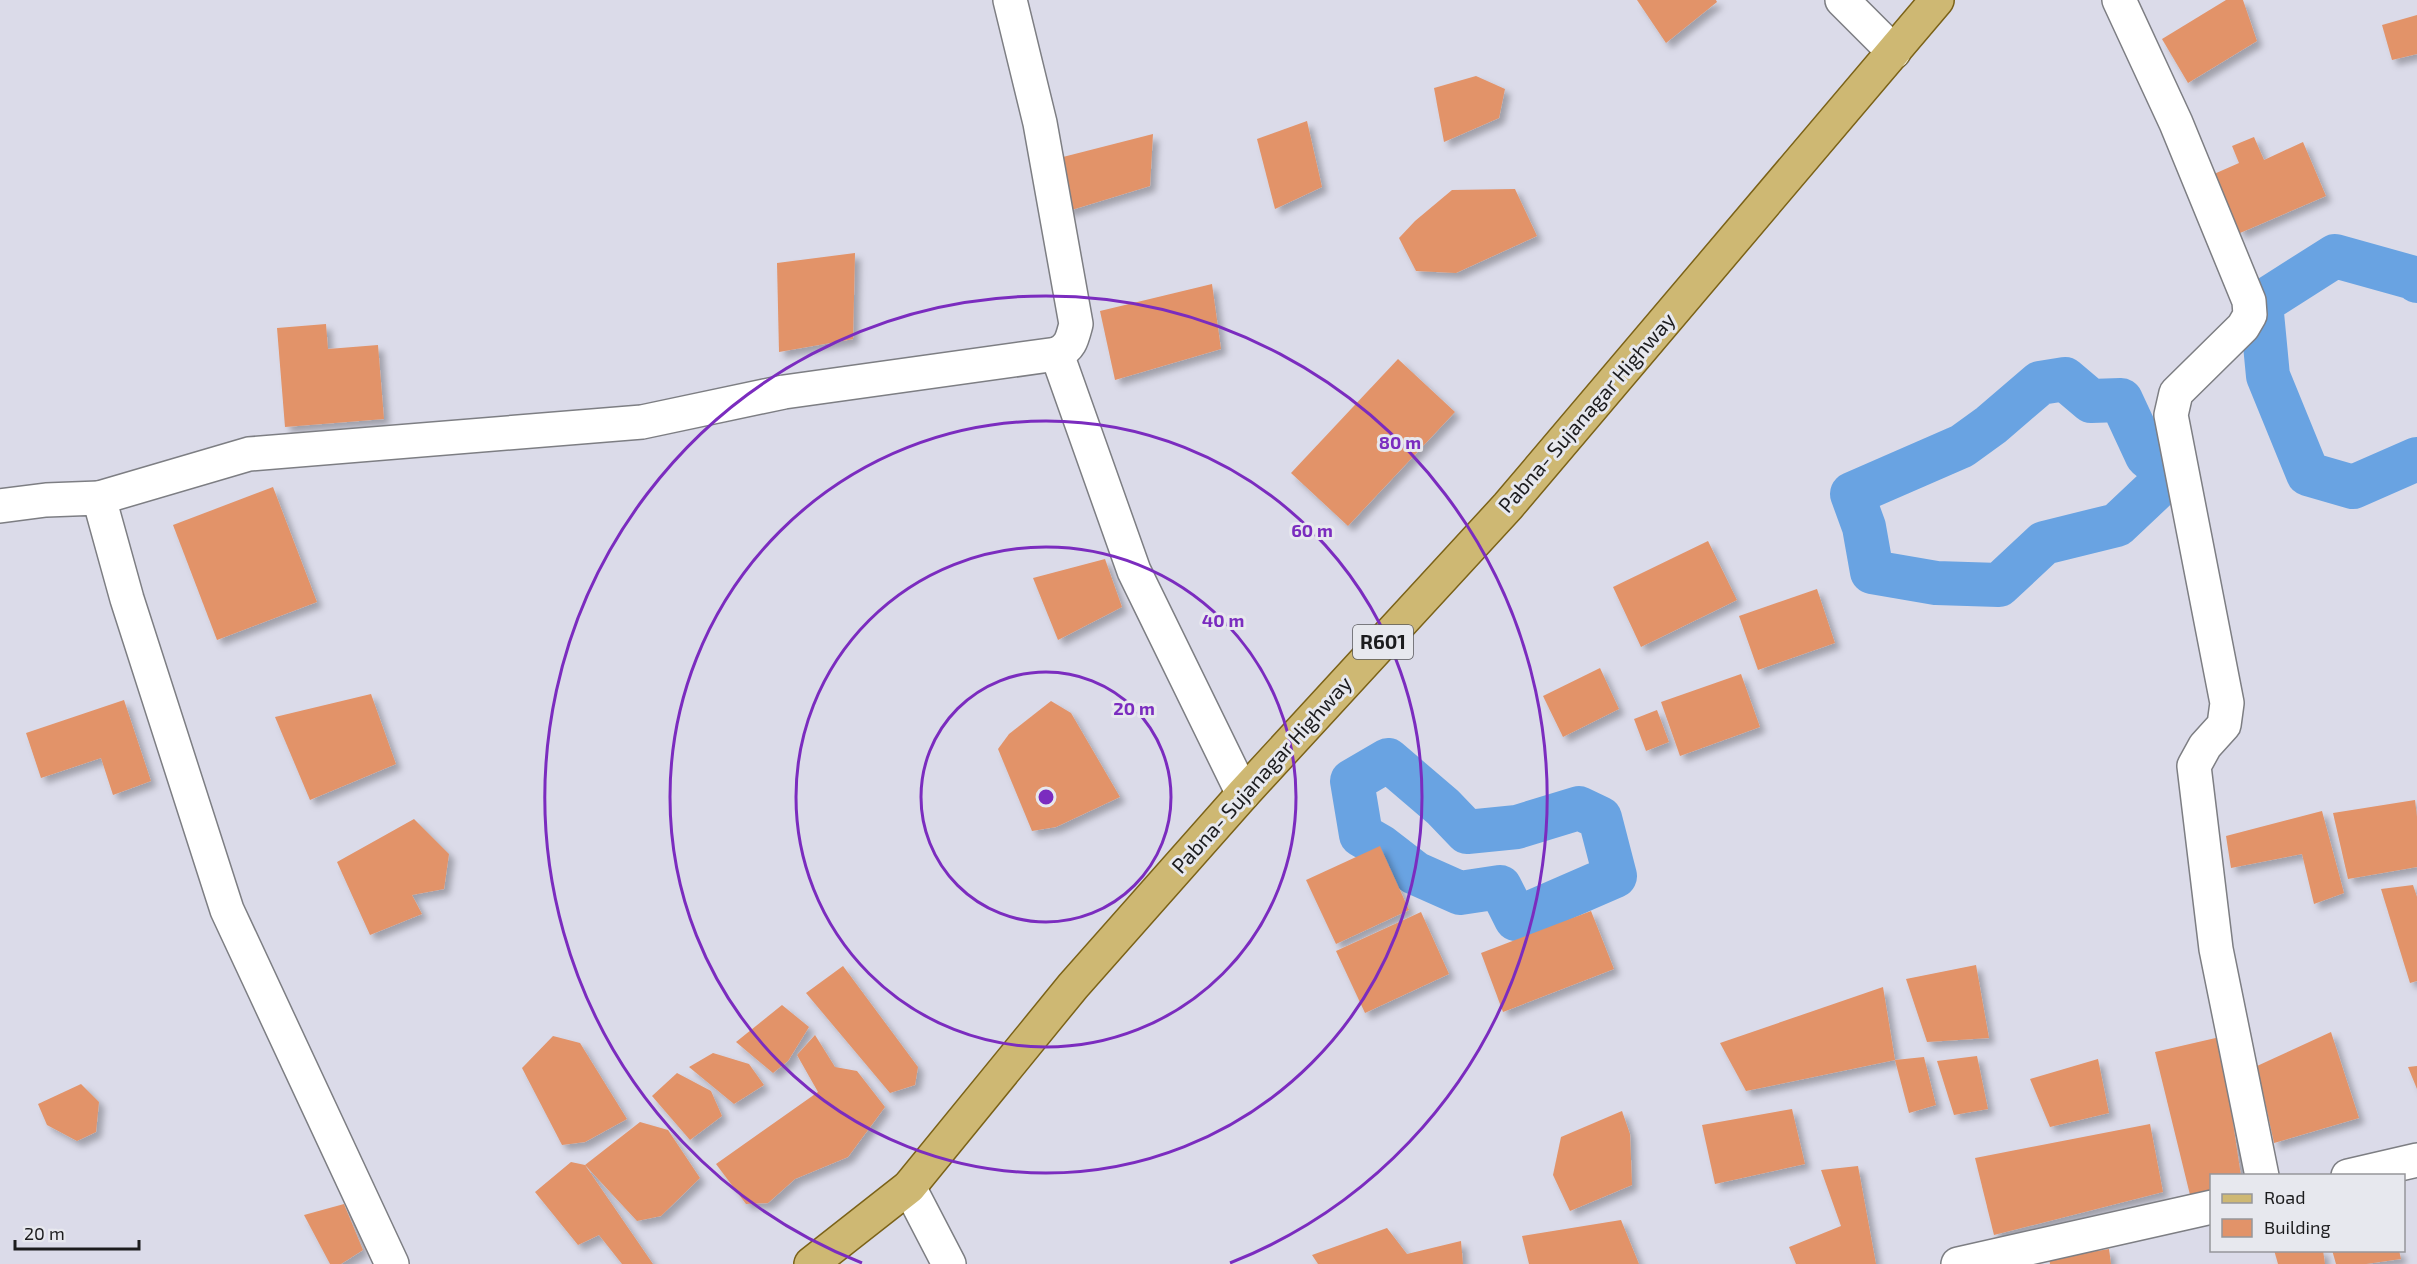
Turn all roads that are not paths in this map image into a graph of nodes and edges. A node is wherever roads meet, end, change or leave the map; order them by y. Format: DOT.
graph roads {
  1 [pos="1010,0"];
  2 [pos="1842,0"];
  3 [pos="1937,0"];
  4 [pos="2119,0"];
  5 [pos="1894,52"];
  6 [pos="1057,354"];
  7 [pos="99,498"];
  8 [pos="0,506"];
  9 [pos="1243,794"];
  10 [pos="2417,1160"];
  11 [pos="2262,1174"];
  12 [pos="2357,1174"];
  13 [pos="909,1187"];
  14 [pos="2210,1207"];
  15 [pos="392,1264"];
  16 [pos="811,1264"];
  17 [pos="949,1264"];
  18 [pos="1958,1264"];
  1 -- 6 [label="street"];
  2 -- 5 [label="street"];
  3 -- 5 [label="main road, Pabna- Sujanagar Highway / R601"];
  4 -- 11 [label="street"];
  5 -- 9 [label="main road, Pabna- Sujanagar Highway / R601"];
  6 -- 7 [label="street"];
  6 -- 9 [label="street"];
  7 -- 8 [label="street"];
  7 -- 15 [label="street"];
  9 -- 13 [label="main road, Pabna- Sujanagar Highway / R601"];
  10 -- 12 [label="street"];
  13 -- 16 [label="main road, Pabna- Sujanagar Highway / R601"];
  13 -- 17 [label="street"];
  14 -- 18 [label="street"];
}
